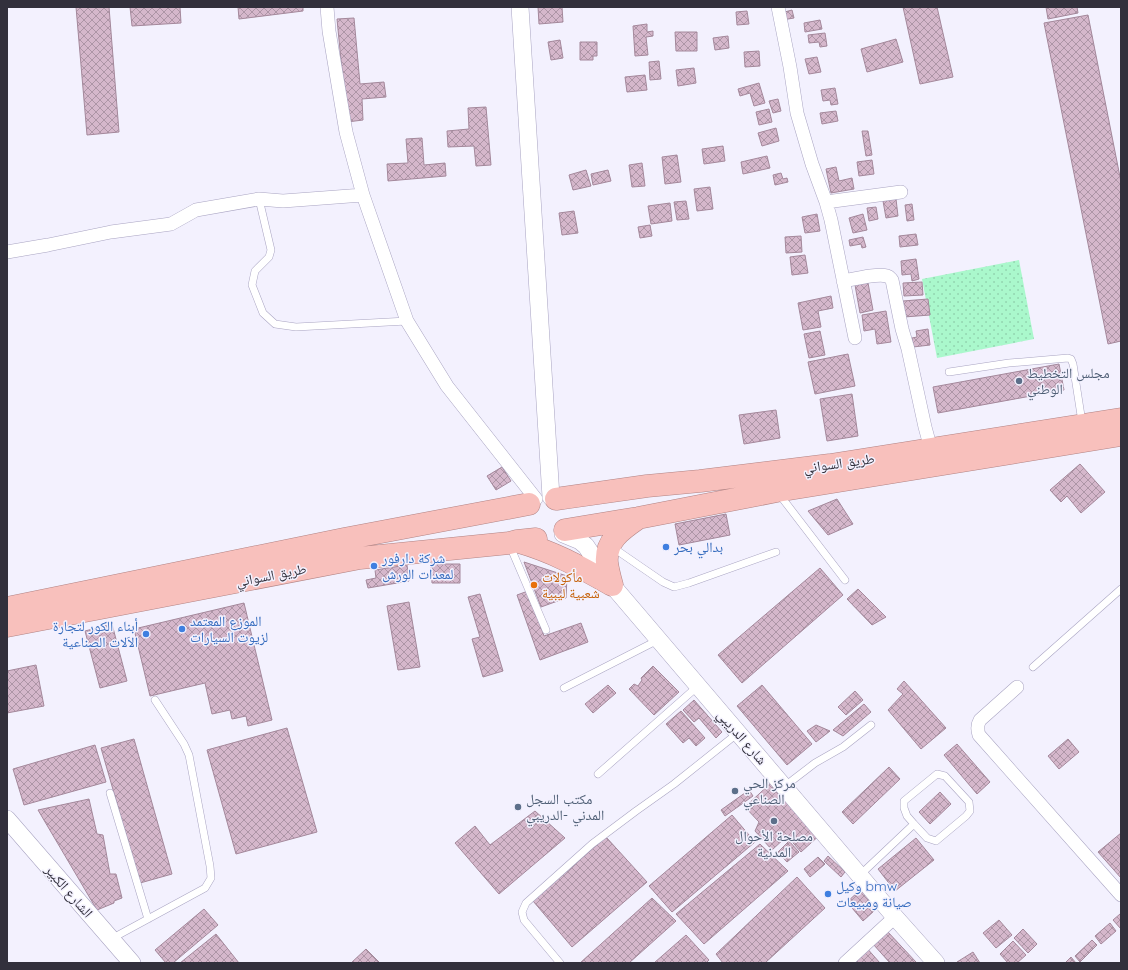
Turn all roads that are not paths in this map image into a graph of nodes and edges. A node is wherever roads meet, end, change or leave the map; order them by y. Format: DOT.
graph roads {
  1 [pos="327,7"];
  2 [pos="520,7"];
  3 [pos="778,7"];
  4 [pos="901,192"];
  5 [pos="363,195"];
  6 [pos="259,199"];
  7 [pos="826,202"];
  8 [pos="7,252"];
  9 [pos="844,281"];
  10 [pos="407,321"];
  11 [pos="856,338"];
  12 [pos="949,372"];
  13 [pos="1121,419"];
  14 [pos="1082,424"];
  15 [pos="1121,435"];
  16 [pos="931,449"];
  17 [pos="777,491"];
  18 [pos="543,500"];
  19 [pos="638,518"];
  20 [pos="564,532"];
  21 [pos="521,541"];
  22 [pos="610,545"];
  23 [pos="776,552"];
  24 [pos="845,580"];
  25 [pos="612,585"];
  26 [pos="1121,589"];
  27 [pos="7,608"];
  28 [pos="7,626"];
  29 [pos="546,630"];
  30 [pos="659,640"];
  31 [pos="1032,667"];
  32 [pos="698,686"];
  33 [pos="1018,687"];
  34 [pos="564,688"];
  35 [pos="155,700"];
  36 [pos="871,725"];
  37 [pos="738,733"];
  38 [pos="598,774"];
  39 [pos="785,786"];
  40 [pos="110,793"];
  41 [pos="7,819"];
  42 [pos="914,824"];
  43 [pos="860,875"];
  44 [pos="1121,895"];
  45 [pos="895,917"];
  46 [pos="148,919"];
  47 [pos="111,939"];
  48 [pos="132,963"];
  49 [pos="560,963"];
  50 [pos="845,963"];
  51 [pos="936,963"];
  1 -- 5 [label="street"];
  2 -- 18 [label="street"];
  3 -- 7 [label="street"];
  4 -- 7 [label="street"];
  5 -- 6 [label="street"];
  5 -- 10 [label="street"];
  6 -- 8 [label="street"];
  6 -- 10 [label="lane"];
  7 -- 9 [label="street"];
  9 -- 11 [label="street"];
  9 -- 16 [label="street"];
  10 -- 18 [label="street"];
  12 -- 14 [label="lane"];
  13 -- 14 [label="highway, طريق السواني"];
  14 -- 16 [label="highway, طريق السواني"];
  15 -- 17 [label="highway, طريق السواني"];
  16 -- 18 [label="highway, طريق السواني"];
  17 -- 19 [label="highway, طريق السواني"];
  17 -- 24 [label="lane"];
  18 -- 20 [label="highway"];
  18 -- 21 [label="highway"];
  18 -- 27 [label="highway, طريق السواني"];
  19 -- 20 [label="highway, طريق السواني"];
  19 -- 22 [label="highway"];
  20 -- 21 [label="highway, طريق السواني"];
  20 -- 25 [label="street, شارع الدريبي"];
  21 -- 25 [label="highway"];
  21 -- 28 [label="highway, طريق السواني"];
  21 -- 29 [label="lane"];
  22 -- 23 [label="lane"];
  22 -- 25 [label="highway"];
  25 -- 30 [label="street, شارع الدريبي"];
  26 -- 31 [label="lane"];
  30 -- 32 [label="street, شارع الدريبي"];
  30 -- 34 [label="lane"];
  32 -- 37 [label="street, شارع الدريبي"];
  32 -- 38 [label="lane"];
  33 -- 44 [label="street"];
  35 -- 46 [label="lane"];
  36 -- 39 [label="lane"];
  37 -- 39 [label="street, شارع الدريبي"];
  37 -- 49 [label="lane"];
  39 -- 43 [label="street, شارع الدريبي"];
  40 -- 46 [label="lane"];
  41 -- 47 [label="street, الشارع الكبير"];
  42 -- 42 [label="lane"];
  42 -- 43 [label="lane"];
  43 -- 45 [label="street, شارع الدريبي"];
  45 -- 50 [label="street"];
  45 -- 51 [label="street, شارع الدريبي"];
  46 -- 47 [label="lane"];
  47 -- 48 [label="street, الشارع الكبير"];
}
